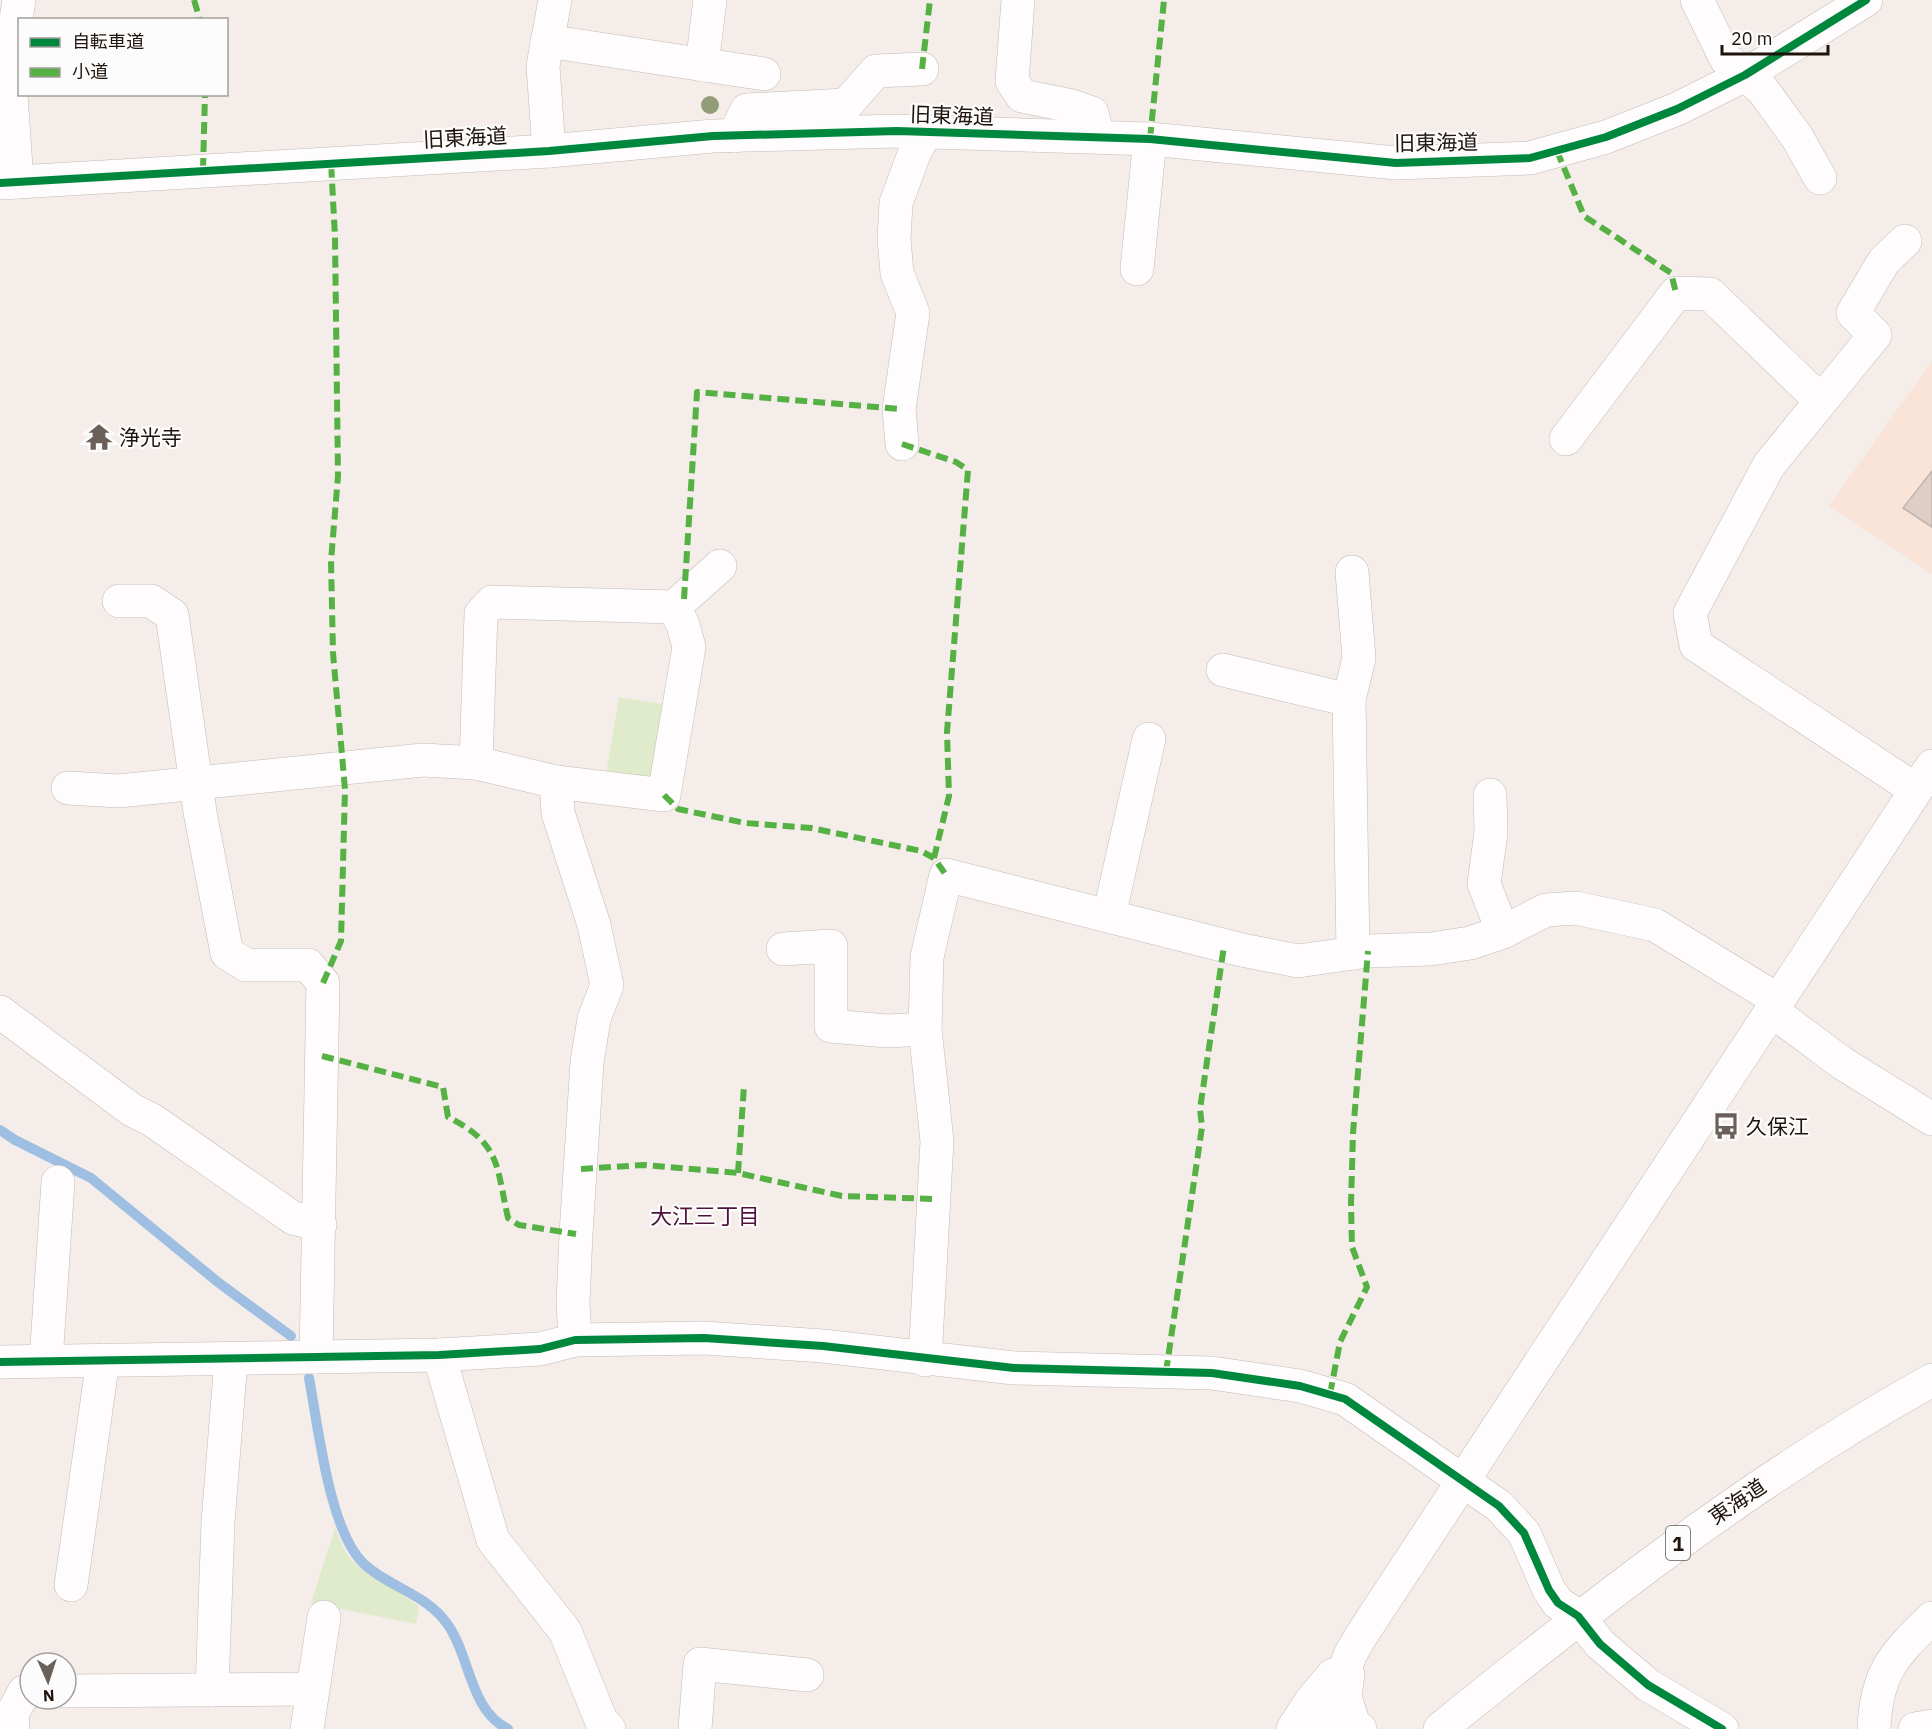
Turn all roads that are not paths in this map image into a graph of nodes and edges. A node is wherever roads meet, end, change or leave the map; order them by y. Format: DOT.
graph roads {
  1 [pos="19,0"];
  2 [pos="555,0"];
  3 [pos="710,0"];
  4 [pos="1018,0"];
  5 [pos="1697,0"];
  6 [pos="1866,0"];
  7 [pos="547,41"];
  8 [pos="702,64"];
  9 [pos="922,69"];
  10 [pos="764,74"];
  11 [pos="1745,75"];
  12 [pos="13,83"];
  13 [pos="925,133"];
  14 [pos="734,136"];
  15 [pos="1098,137"];
  16 [pos="1150,139"];
  17 [pos="549,151"];
  18 [pos="1820,178"];
  19 [pos="8,183"];
  20 [pos="1905,241"];
  21 [pos="1137,269"];
  22 [pos="1820,400"];
  23 [pos="1566,439"];
  24 [pos="902,444"];
  25 [pos="720,566"];
  26 [pos="1352,573"];
  27 [pos="118,601"];
  28 [pos="674,607"];
  29 [pos="1223,670"];
  30 [pos="1349,700"];
  31 [pos="1149,740"];
  32 [pos="476,763"];
  33 [pos="1928,772"];
  34 [pos="556,782"];
  35 [pos="196,784"];
  36 [pos="68,789"];
  37 [pos="1490,795"];
  38 [pos="1109,916"];
  39 [pos="1503,932"];
  40 [pos="783,948"];
  41 [pos="1353,953"];
  42 [pos="1774,1005"];
  43 [pos="0,1012"];
  44 [pos="925,1029"];
  45 [pos="1932,1119"];
  46 [pos="58,1182"];
  47 [pos="320,1225"];
  48 [pos="575,1340"];
  49 [pos="439,1355"];
  50 [pos="316,1357"];
  51 [pos="103,1360"];
  52 [pos="231,1360"];
  53 [pos="925,1360"];
  54 [pos="46,1361"];
  55 [pos="0,1362"];
  56 [pos="1932,1380"];
  57 [pos="1463,1482"];
  58 [pos="71,1585"];
  59 [pos="1578,1616"];
  60 [pos="324,1617"];
  61 [pos="1932,1618"];
  62 [pos="1350,1655"];
  63 [pos="807,1675"];
  64 [pos="312,1689"];
  65 [pos="212,1690"];
  66 [pos="78,1691"];
  67 [pos="18,1703"];
  68 [pos="1932,1726"];
  69 [pos="13,1729"];
  70 [pos="307,1729"];
  71 [pos="609,1729"];
  72 [pos="695,1729"];
  73 [pos="1293,1729"];
  74 [pos="1324,1729"];
  75 [pos="1360,1729"];
  76 [pos="1440,1729"];
  77 [pos="1722,1729"];
  78 [pos="1874,1729"];
  79 [pos="1915,1729"];
  1 -- 12 [label="main road"];
  2 -- 7 [label="main road"];
  3 -- 8 [label="main road"];
  4 -- 15 [label="main road"];
  5 -- 11 [label="main road"];
  6 -- 11 [label="main road, 旧東海道"];
  7 -- 8 [label="main road"];
  7 -- 17 [label="main road"];
  8 -- 10 [label="main road"];
  9 -- 14 [label="main road"];
  11 -- 16 [label="main road, 旧東海道"];
  11 -- 18 [label="main road"];
  12 -- 19 [label="main road"];
  13 -- 14 [label="main road, 旧東海道"];
  13 -- 15 [label="main road, 旧東海道"];
  13 -- 24 [label="main road"];
  14 -- 17 [label="main road, 旧東海道"];
  15 -- 16 [label="main road, 旧東海道"];
  16 -- 21 [label="main road"];
  17 -- 19 [label="main road, 旧東海道"];
  20 -- 22 [label="main road"];
  22 -- 23 [label="main road"];
  22 -- 33 [label="main road"];
  25 -- 28 [label="main road"];
  26 -- 30 [label="main road"];
  27 -- 35 [label="main road"];
  28 -- 32 [label="main road"];
  28 -- 34 [label="main road"];
  29 -- 30 [label="main road"];
  30 -- 41 [label="main road"];
  31 -- 38 [label="main road"];
  32 -- 34 [label="main road"];
  32 -- 35 [label="main road"];
  33 -- 42 [label="main road"];
  34 -- 48 [label="main road"];
  35 -- 36 [label="main road"];
  35 -- 47 [label="main road"];
  37 -- 39 [label="main road"];
  38 -- 41 [label="main road"];
  38 -- 44 [label="main road"];
  39 -- 41 [label="main road"];
  39 -- 42 [label="main road"];
  40 -- 44 [label="main road"];
  42 -- 45 [label="main road"];
  42 -- 57 [label="main road"];
  43 -- 47 [label="main road"];
  44 -- 53 [label="main road"];
  46 -- 54 [label="main road"];
  47 -- 50 [label="main road"];
  48 -- 49 [label="main road"];
  48 -- 53 [label="main road"];
  49 -- 50 [label="main road"];
  49 -- 71 [label="main road"];
  50 -- 52 [label="main road"];
  51 -- 52 [label="main road"];
  51 -- 54 [label="main road"];
  51 -- 58 [label="main road"];
  52 -- 65 [label="main road"];
  53 -- 57 [label="main road"];
  54 -- 55 [label="main road"];
  56 -- 59 [label="main road, 東海道 / 1"];
  57 -- 59 [label="main road"];
  57 -- 62 [label="main road"];
  59 -- 76 [label="main road, 東海道 / 1"];
  59 -- 77 [label="main road"];
  60 -- 64 [label="main road"];
  61 -- 78 [label="main road"];
  62 -- 73 [label="main road"];
  62 -- 74 [label="main road"];
  62 -- 75 [label="main road"];
  63 -- 72 [label="main road"];
  64 -- 65 [label="main road"];
  64 -- 70 [label="main road"];
  65 -- 66 [label="main road"];
  67 -- 69 [label="main road"];
  68 -- 79 [label="main road"];
}
